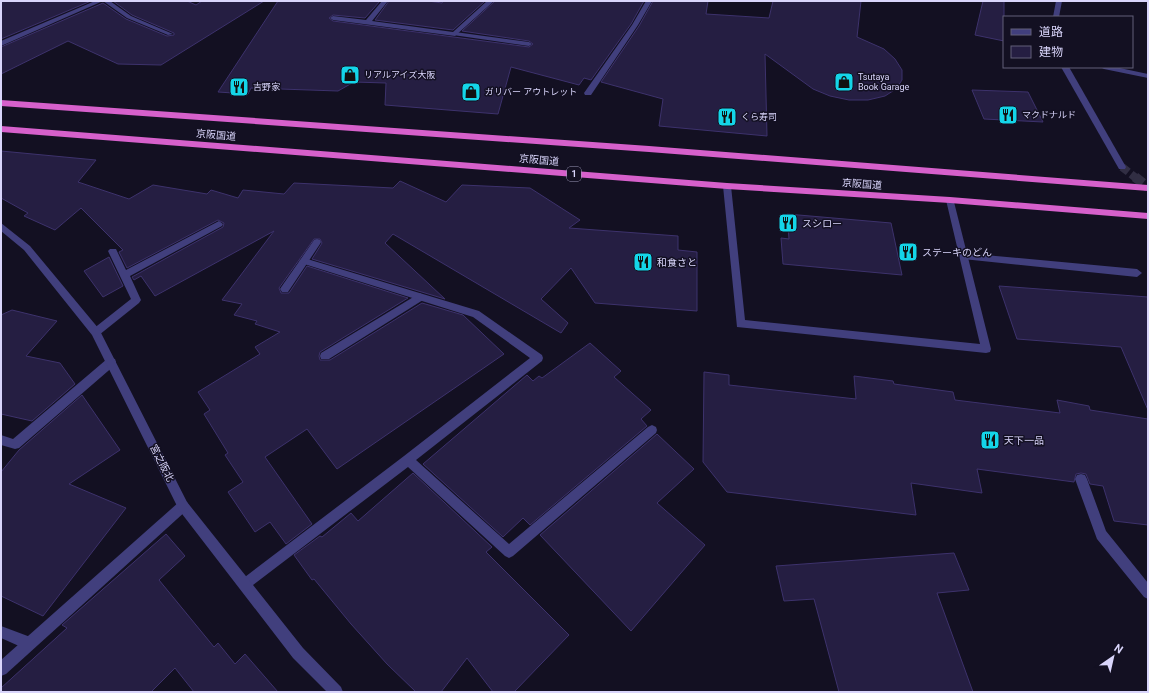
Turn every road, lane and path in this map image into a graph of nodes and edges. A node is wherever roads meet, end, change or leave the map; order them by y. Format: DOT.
graph roads {
  1 [pos="106,1"];
  2 [pos="385,1"];
  3 [pos="491,1"];
  4 [pos="649,1"];
  5 [pos="1059,1"];
  6 [pos="97,2"];
  7 [pos="1056,16"];
  8 [pos="332,18"];
  9 [pos="368,22"];
  10 [pos="170,34"];
  11 [pos="455,34"];
  12 [pos="1,44"];
  13 [pos="529,44"];
  14 [pos="1066,68"];
  15 [pos="1109,68"];
  16 [pos="1148,76"];
  17 [pos="588,93"];
  18 [pos="1,103"];
  19 [pos="1,129"];
  20 [pos="1122,167"];
  21 [pos="727,186"];
  22 [pos="1148,188"];
  23 [pos="950,200"];
  24 [pos="1148,216"];
  25 [pos="219,224"];
  26 [pos="1,226"];
  27 [pos="317,242"];
  28 [pos="113,251"];
  29 [pos="963,256"];
  30 [pos="304,261"];
  31 [pos="1137,273"];
  32 [pos="124,275"];
  33 [pos="285,289"];
  34 [pos="420,297"];
  35 [pos="96,332"];
  36 [pos="325,356"];
  37 [pos="111,362"];
  38 [pos="652,430"];
  39 [pos="1,440"];
  40 [pos="408,460"];
  41 [pos="1081,479"];
  42 [pos="183,506"];
  43 [pos="245,584"];
  44 [pos="1148,593"];
  45 [pos="1,632"];
  46 [pos="28,643"];
  47 [pos="1,669"];
  48 [pos="336,692"];
  1 -- 10 [label="street"];
  2 -- 9 [label="street"];
  3 -- 11 [label="street"];
  4 -- 17 [label="street"];
  5 -- 7 [label="street"];
  6 -- 12 [label="street"];
  8 -- 9 [label="street"];
  9 -- 11 [label="street"];
  11 -- 13 [label="street"];
  14 -- 20 [label="street"];
  15 -- 16 [label="street"];
  18 -- 22 [label="highway, 京阪国道"];
  19 -- 21 [label="highway, 京阪国道 / 1"];
  21 -- 23 [label="highway, 京阪国道 / 1"];
  21 -- 29 [label="street"];
  23 -- 24 [label="highway, 京阪国道 / 1"];
  23 -- 29 [label="street"];
  25 -- 32 [label="street"];
  26 -- 35 [label="street, 宮之阪北"];
  27 -- 30 [label="street"];
  28 -- 32 [label="street"];
  29 -- 31 [label="street"];
  30 -- 33 [label="street"];
  30 -- 34 [label="street"];
  32 -- 35 [label="street"];
  34 -- 36 [label="street"];
  34 -- 40 [label="street"];
  35 -- 37 [label="street, 宮之阪北"];
  37 -- 39 [label="street"];
  37 -- 42 [label="street, 宮之阪北"];
  38 -- 40 [label="street"];
  40 -- 43 [label="street"];
  41 -- 44 [label="street"];
  42 -- 43 [label="street, 宮之阪北"];
  42 -- 46 [label="street"];
  43 -- 48 [label="street, 宮之阪北"];
  45 -- 46 [label="street"];
  46 -- 47 [label="street"];
}
